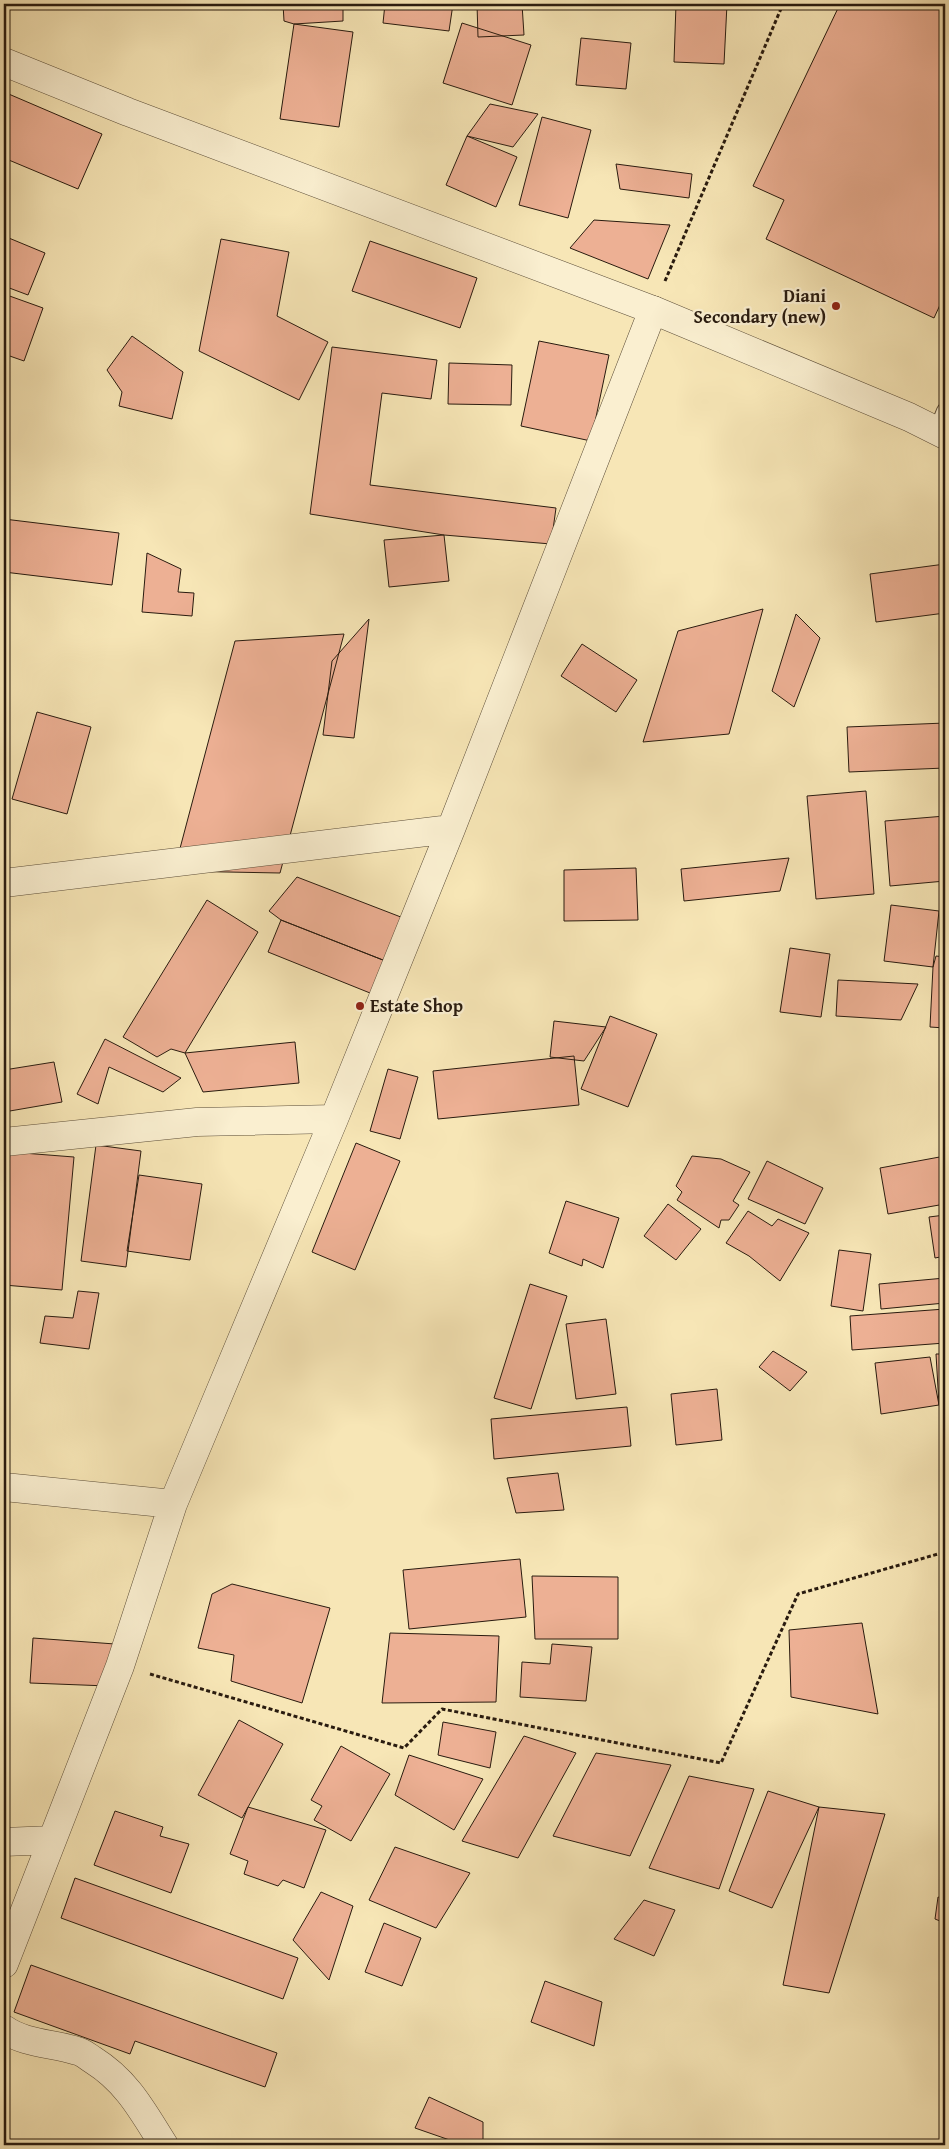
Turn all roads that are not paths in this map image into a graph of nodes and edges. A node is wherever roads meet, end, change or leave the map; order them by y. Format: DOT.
graph roads {
  1 [pos="4,62"];
  2 [pos="653,310"];
  3 [pos="943,426"];
  4 [pos="451,829"];
  5 [pos="4,883"];
  6 [pos="334,1119"];
  7 [pos="4,1142"];
  8 [pos="4,1487"];
  9 [pos="173,1504"];
  10 [pos="52,1840"];
  11 [pos="4,1842"];
  12 [pos="4,1964"];
  13 [pos="4,2029"];
  14 [pos="164,2145"];
  1 -- 2 [label="street"];
  2 -- 3 [label="street"];
  2 -- 4 [label="street"];
  4 -- 5 [label="street"];
  4 -- 6 [label="street"];
  6 -- 7 [label="street"];
  6 -- 9 [label="street"];
  8 -- 9 [label="street"];
  9 -- 10 [label="street"];
  10 -- 11 [label="street"];
  10 -- 12 [label="street"];
  13 -- 14 [label="street"];
}
